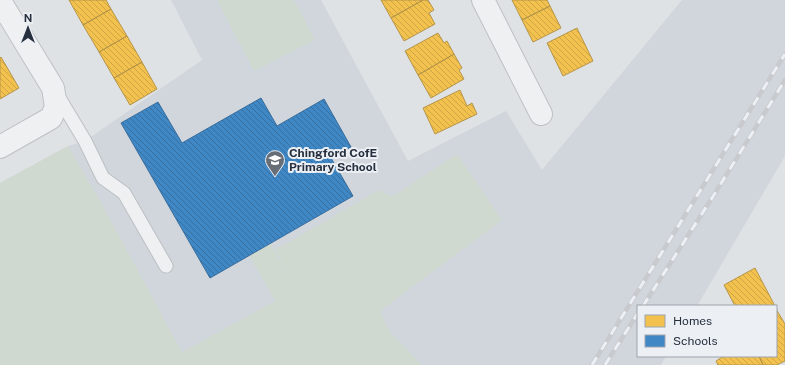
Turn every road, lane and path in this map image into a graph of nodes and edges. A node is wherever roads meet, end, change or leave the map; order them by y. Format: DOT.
graph roads {
  1 [pos="483,0"];
  2 [pos="0,1"];
  3 [pos="54,97"];
  4 [pos="541,114"];
  5 [pos="0,147"];
  6 [pos="166,266"];
  1 -- 4 [label="street"];
  2 -- 3 [label="street"];
  3 -- 5 [label="street"];
  3 -- 6 [label="lane"];
}
